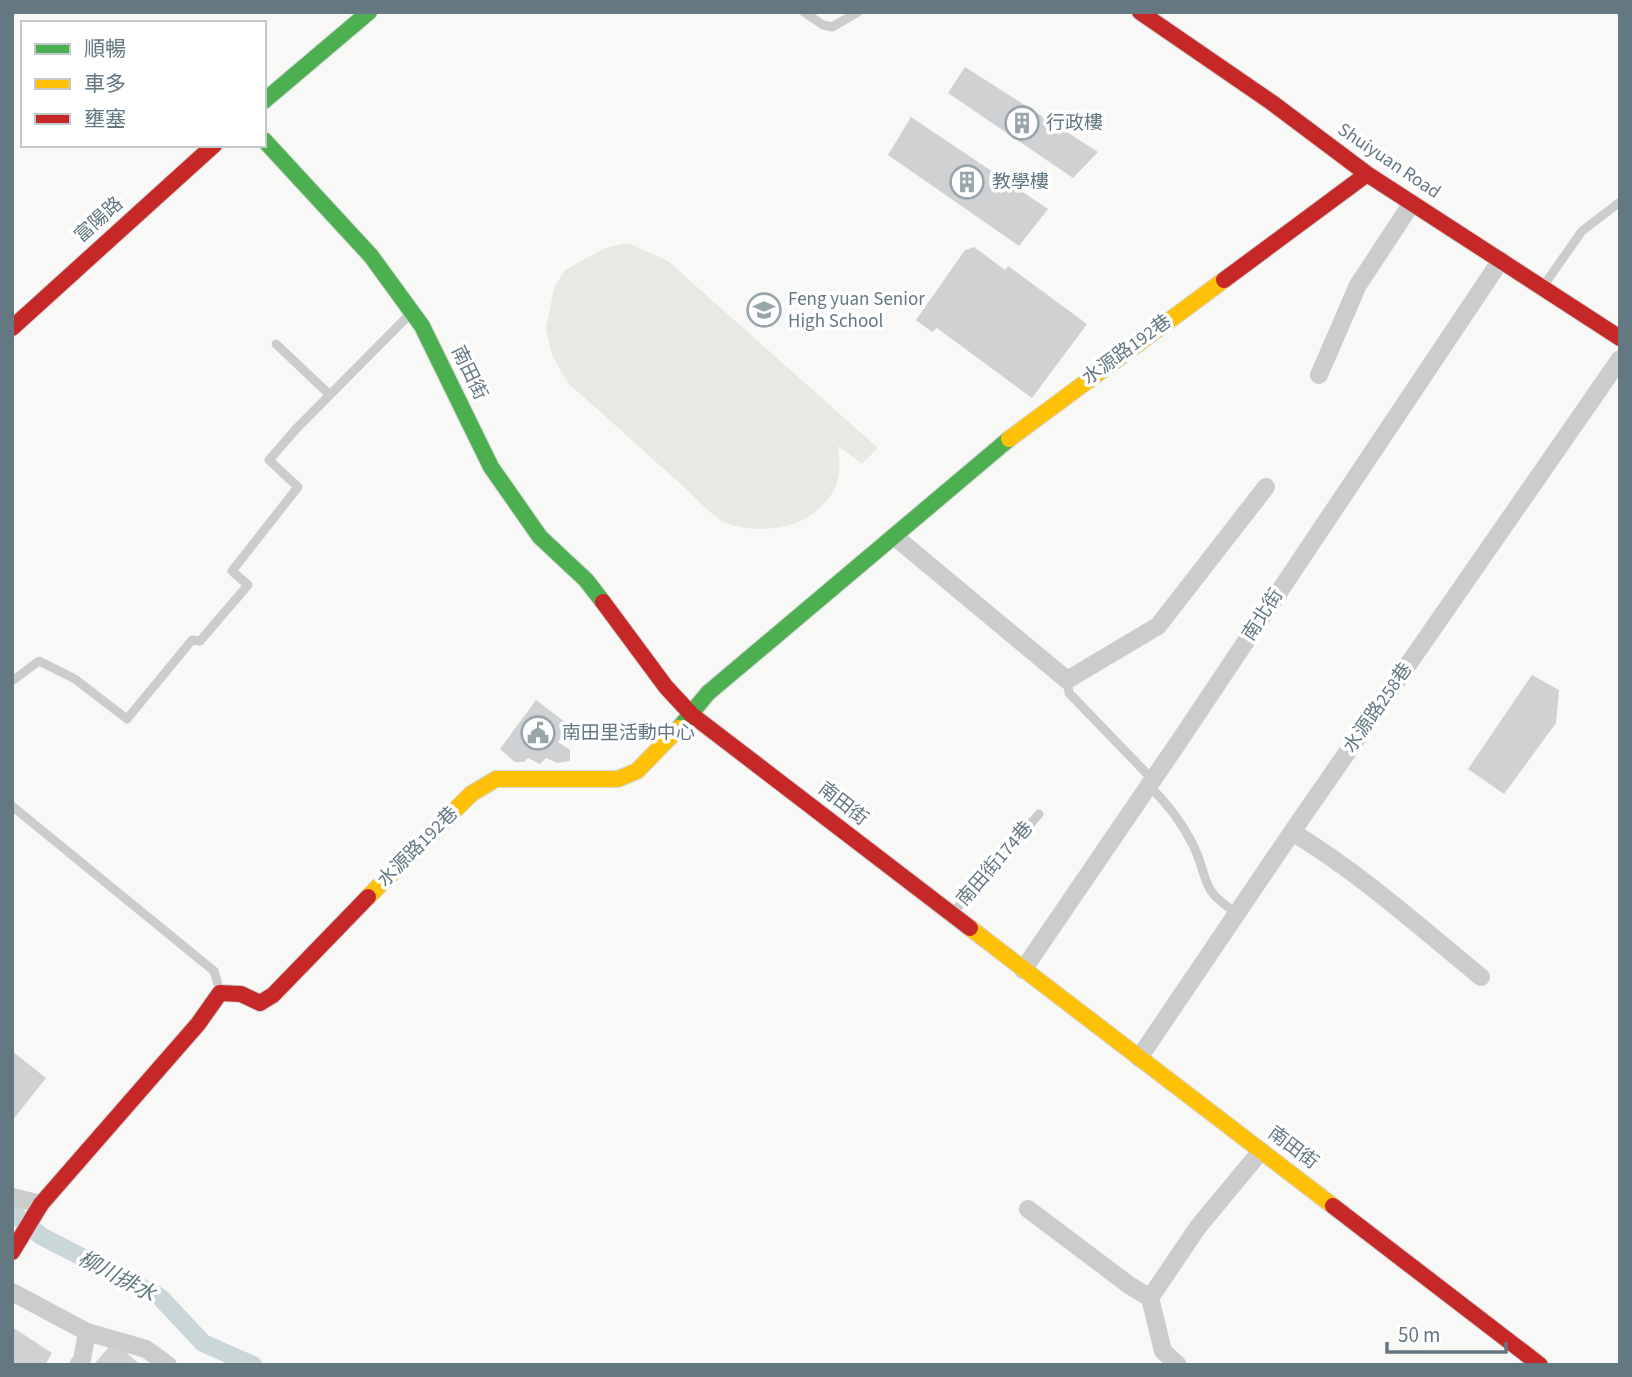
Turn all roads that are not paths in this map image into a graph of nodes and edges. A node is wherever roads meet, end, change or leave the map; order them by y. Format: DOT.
graph roads {
  1 [pos="369,12"];
  2 [pos="804,12"];
  3 [pos="858,12"];
  4 [pos="1140,12"];
  5 [pos="266,100"];
  6 [pos="266,142"];
  7 [pos="212,147"];
  8 [pos="1367,174"];
  9 [pos="1620,202"];
  10 [pos="1412,203"];
  11 [pos="1501,260"];
  12 [pos="1542,287"];
  13 [pos="412,312"];
  14 [pos="12,328"];
  15 [pos="1620,338"];
  16 [pos="276,344"];
  17 [pos="1620,359"];
  18 [pos="1319,375"];
  19 [pos="330,395"];
  20 [pos="1266,487"];
  21 [pos="894,536"];
  22 [pos="1067,680"];
  23 [pos="12,681"];
  24 [pos="692,715"];
  25 [pos="1151,783"];
  26 [pos="12,806"];
  27 [pos="1039,814"];
  28 [pos="1292,832"];
  29 [pos="1237,913"];
  30 [pos="951,914"];
  31 [pos="1023,970"];
  32 [pos="1481,977"];
  33 [pos="220,993"];
  34 [pos="1139,1058"];
  35 [pos="1261,1151"];
  36 [pos="12,1197"];
  37 [pos="41,1204"];
  38 [pos="1028,1209"];
  39 [pos="12,1252"];
  40 [pos="12,1292"];
  41 [pos="1150,1297"];
  42 [pos="87,1332"];
  43 [pos="1536,1363"];
  44 [pos="78,1365"];
  45 [pos="168,1365"];
  46 [pos="1178,1365"];
  1 -- 5 [label="street"];
  2 -- 3 [label="lane"];
  4 -- 8 [label="street, Shuiyuan Road"];
  6 -- 13 [label="street, 南田街"];
  7 -- 14 [label="street, 富陽路"];
  8 -- 10 [label="street, Shuiyuan Road"];
  8 -- 21 [label="street, 水源路192巷"];
  9 -- 12 [label="lane"];
  10 -- 11 [label="street, Shuiyuan Road"];
  10 -- 18 [label="street"];
  11 -- 12 [label="street, Shuiyuan Road"];
  11 -- 25 [label="street, 南北街"];
  12 -- 15 [label="street, Shuiyuan Road"];
  13 -- 19 [label="lane"];
  13 -- 24 [label="street, 南田街"];
  16 -- 19 [label="lane"];
  17 -- 28 [label="street, 水源路258巷"];
  19 -- 23 [label="lane"];
  20 -- 22 [label="street"];
  21 -- 22 [label="street"];
  21 -- 24 [label="street, 水源路192巷"];
  22 -- 25 [label="lane"];
  24 -- 30 [label="street, 南田街"];
  24 -- 33 [label="street, 水源路192巷"];
  25 -- 29 [label="lane"];
  25 -- 31 [label="street, 南北街"];
  26 -- 33 [label="lane"];
  27 -- 30 [label="lane, 南田街174巷"];
  28 -- 29 [label="street, 水源路258巷"];
  28 -- 32 [label="street"];
  29 -- 34 [label="street, 水源路258巷"];
  30 -- 31 [label="street, 南田街"];
  31 -- 34 [label="street, 南田街"];
  33 -- 37 [label="street"];
  34 -- 35 [label="street, 南田街"];
  35 -- 41 [label="street"];
  35 -- 43 [label="street, 南田街"];
  36 -- 37 [label="street"];
  37 -- 39 [label="street"];
  38 -- 41 [label="street"];
  40 -- 42 [label="street"];
  41 -- 46 [label="street"];
  42 -- 44 [label="street"];
  42 -- 45 [label="street"];
}
